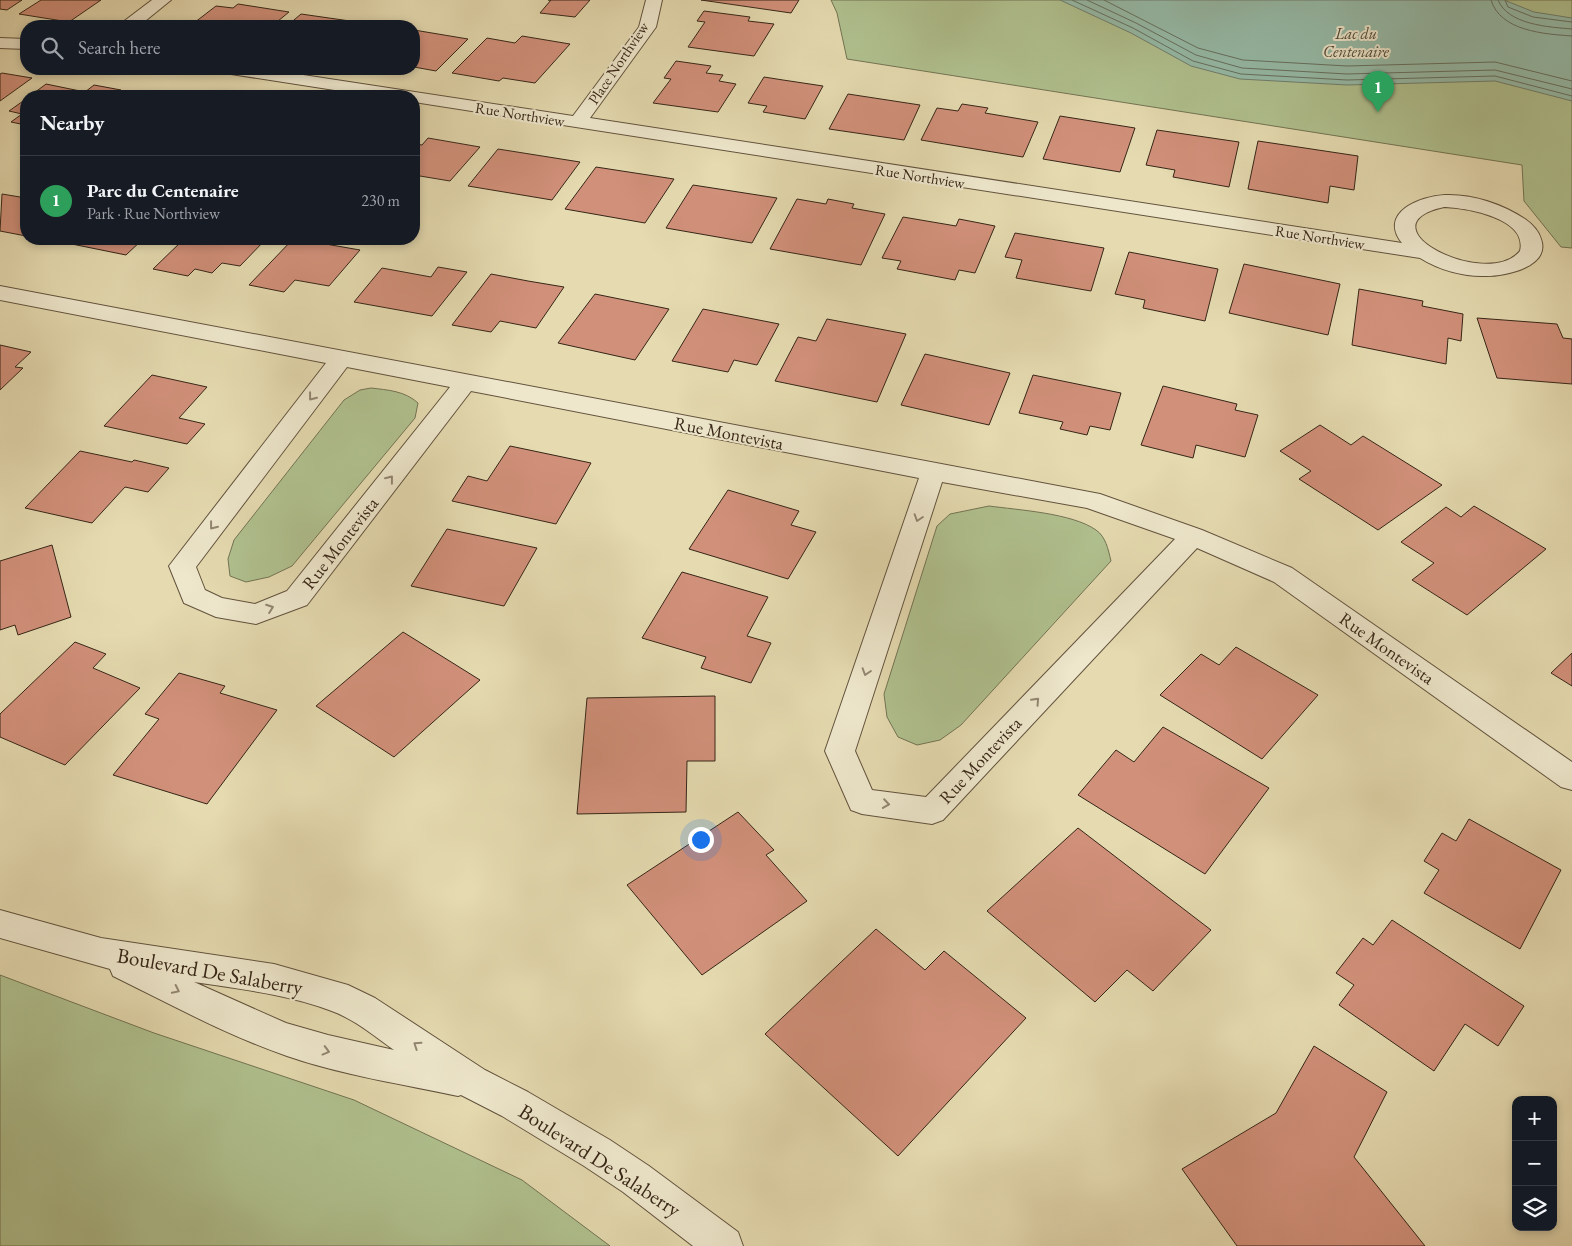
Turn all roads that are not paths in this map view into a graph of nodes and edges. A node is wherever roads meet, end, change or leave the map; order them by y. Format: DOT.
graph roads {
  1 [pos="164,0"];
  2 [pos="654,0"];
  3 [pos="137,20"];
  4 [pos="0,43"];
  5 [pos="20,44"];
  6 [pos="270,75"];
  7 [pos="368,90"];
  8 [pos="420,98"];
  9 [pos="577,123"];
  10 [pos="1426,254"];
  11 [pos="0,293"];
  12 [pos="342,358"];
  13 [pos="466,382"];
  14 [pos="933,472"];
  15 [pos="1193,536"];
  16 [pos="1572,778"];
  17 [pos="0,924"];
  18 [pos="101,953"];
  19 [pos="472,1082"];
  20 [pos="724,1246"];
  1 -- 3 [label="street"];
  2 -- 9 [label="street, Place Northview"];
  4 -- 5 [label="street"];
  6 -- 7 [label="street"];
  8 -- 9 [label="street, Rue Northview"];
  9 -- 10 [label="street, Rue Northview"];
  10 -- 10 [label="street, Rue Northview"];
  11 -- 12 [label="street, Rue Montevista"];
  12 -- 13 [label="street, Rue Montevista"];
  12 -- 13 [label="street, Rue Montevista, one-way"];
  13 -- 14 [label="street, Rue Montevista"];
  14 -- 15 [label="street, Rue Montevista"];
  14 -- 15 [label="street, Rue Montevista, one-way"];
  15 -- 16 [label="street, Rue Montevista"];
  17 -- 18 [label="street, Boulevard De Salaberry"];
  18 -- 19 [label="street, Boulevard De Salaberry, one-way"];
  19 -- 18 [label="street, Boulevard De Salaberry, one-way"];
  19 -- 20 [label="street, Boulevard De Salaberry"];
}
